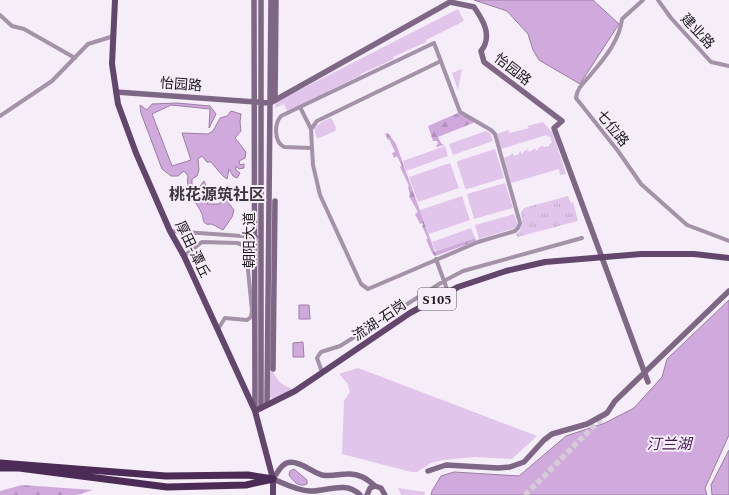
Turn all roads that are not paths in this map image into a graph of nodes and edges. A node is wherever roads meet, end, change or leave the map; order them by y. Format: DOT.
graph roads {
  1 [pos="115,0"];
  2 [pos="254,0"];
  3 [pos="261,0"];
  4 [pos="271,0"];
  5 [pos="276,0"];
  6 [pos="643,0"];
  7 [pos="658,0"];
  8 [pos="0,16"];
  9 [pos="114,36"];
  10 [pos="75,58"];
  11 [pos="441,61"];
  12 [pos="729,66"];
  13 [pos="116,92"];
  14 [pos="275,100"];
  15 [pos="258,102"];
  16 [pos="270,103"];
  17 [pos="300,107"];
  18 [pos="0,116"];
  19 [pos="311,129"];
  20 [pos="312,148"];
  21 [pos="276,201"];
  22 [pos="170,231"];
  23 [pos="254,236"];
  24 [pos="261,237"];
  25 [pos="582,238"];
  26 [pos="729,241"];
  27 [pos="184,256"];
  28 [pos="602,257"];
  29 [pos="729,258"];
  30 [pos="436,259"];
  31 [pos="261,279"];
  32 [pos="444,281"];
  33 [pos="252,284"];
  34 [pos="729,291"];
  35 [pos="448,292"];
  36 [pos="218,329"];
  37 [pos="273,370"];
  38 [pos="322,372"];
  39 [pos="644,373"];
  40 [pos="648,382"];
  41 [pos="261,408"];
  42 [pos="0,463"];
  43 [pos="0,468"];
  44 [pos="19,468"];
  45 [pos="428,471"];
  46 [pos="0,472"];
  47 [pos="273,479"];
  48 [pos="374,486"];
  49 [pos="273,495"];
  50 [pos="357,495"];
  51 [pos="360,495"];
  52 [pos="367,495"];
  53 [pos="385,495"];
  1 -- 9 [label="main road, 厚田-潭丘"];
  2 -- 15 [label="street"];
  3 -- 15 [label="street, 朝阳大道"];
  4 -- 16 [label="street, 朝阳大道"];
  5 -- 14 [label="street"];
  6 -- 26 [label="street, 七位路"];
  7 -- 12 [label="street, 建业路"];
  8 -- 10 [label="street"];
  9 -- 10 [label="street"];
  9 -- 13 [label="main road, 厚田-潭丘"];
  10 -- 18 [label="street"];
  11 -- 17 [label="street"];
  11 -- 19 [label="street"];
  11 -- 30 [label="street"];
  13 -- 15 [label="street, 怡园路"];
  13 -- 22 [label="main road, 厚田-潭丘"];
  14 -- 16 [label="street, 怡园路"];
  14 -- 28 [label="street, 怡园路"];
  15 -- 16 [label="street, 怡园路"];
  15 -- 23 [label="street"];
  15 -- 24 [label="street, 朝阳大道"];
  16 -- 41 [label="street, 朝阳大道"];
  17 -- 19 [label="street"];
  17 -- 20 [label="street"];
  19 -- 20 [label="street"];
  20 -- 30 [label="street"];
  21 -- 37 [label="street"];
  22 -- 23 [label="street"];
  22 -- 27 [label="main road, 厚田-潭丘"];
  23 -- 24 [label="street"];
  23 -- 33 [label="street"];
  24 -- 31 [label="street, 朝阳大道"];
  25 -- 32 [label="street"];
  27 -- 33 [label="street"];
  27 -- 36 [label="main road, 厚田-潭丘"];
  28 -- 29 [label="main road, 流湖-石岗 / S105"];
  28 -- 35 [label="main road, 流湖-石岗 / S105"];
  28 -- 39 [label="street, 怡园路"];
  30 -- 32 [label="street"];
  31 -- 33 [label="street"];
  31 -- 41 [label="street, 朝阳大道"];
  32 -- 35 [label="street"];
  32 -- 38 [label="street"];
  33 -- 36 [label="street"];
  33 -- 41 [label="street"];
  34 -- 39 [label="street"];
  35 -- 38 [label="main road, 流湖-石岗 / S105"];
  36 -- 41 [label="main road, 厚田-潭丘"];
  38 -- 41 [label="main road, 流湖-石岗 / S105"];
  39 -- 40 [label="street, 怡园路"];
  39 -- 45 [label="street"];
  41 -- 47 [label="main road"];
  42 -- 47 [label="highway"];
  43 -- 44 [label="highway"];
  44 -- 46 [label="highway"];
  44 -- 47 [label="highway"];
  47 -- 48 [label="street"];
  47 -- 49 [label="main road"];
  47 -- 50 [label="street"];
  47 -- 51 [label="street"];
  48 -- 52 [label="street"];
  48 -- 53 [label="street"];
}
